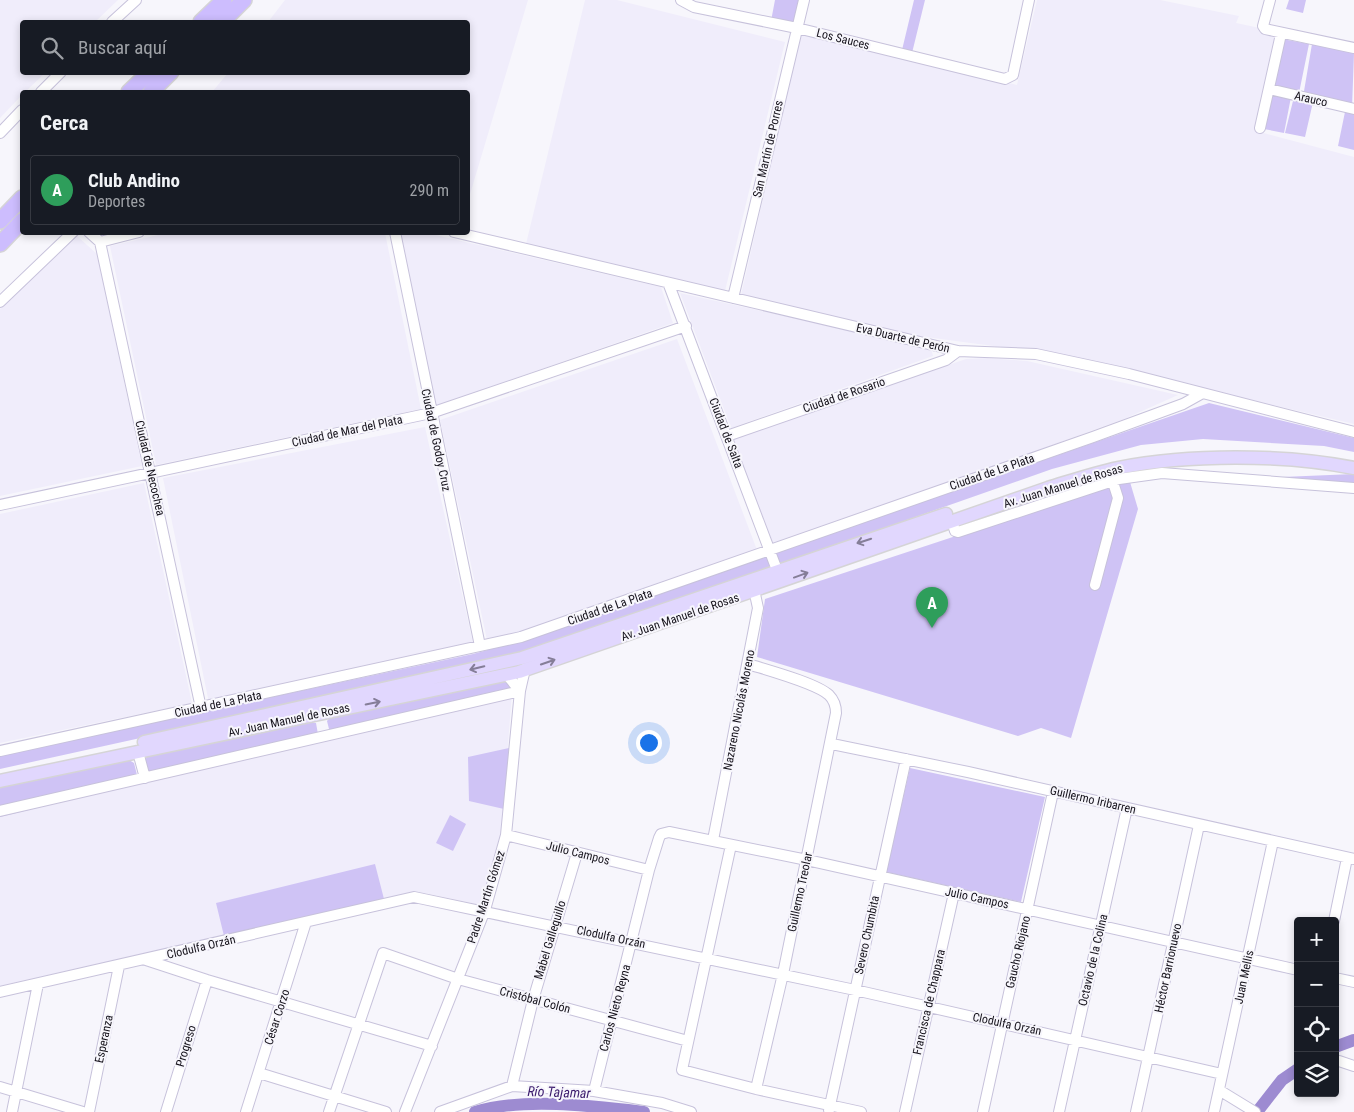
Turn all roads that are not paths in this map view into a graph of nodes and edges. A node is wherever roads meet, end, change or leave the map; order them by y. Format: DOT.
graph roads {
  1 [pos="136,0"];
  2 [pos="224,0"];
  3 [pos="244,0"];
  4 [pos="681,0"];
  5 [pos="804,0"];
  6 [pos="1029,0"];
  7 [pos="1270,0"];
  8 [pos="114,20"];
  9 [pos="203,20"];
  10 [pos="224,20"];
  11 [pos="797,28"];
  12 [pos="1281,34"];
  13 [pos="1354,48"];
  14 [pos="58,75"];
  15 [pos="147,75"];
  16 [pos="168,75"];
  17 [pos="1269,89"];
  18 [pos="43,90"];
  19 [pos="131,90"];
  20 [pos="153,90"];
  21 [pos="1354,109"];
  22 [pos="20,112"];
  23 [pos="1260,128"];
  24 [pos="0,133"];
  25 [pos="20,200"];
  26 [pos="0,221"];
  27 [pos="20,223"];
  28 [pos="69,235"];
  29 [pos="92,235"];
  30 [pos="127,235"];
  31 [pos="396,235"];
  32 [pos="466,235"];
  33 [pos="100,242"];
  34 [pos="0,244"];
  35 [pos="669,284"];
  36 [pos="733,298"];
  37 [pos="0,302"];
  38 [pos="686,326"];
  39 [pos="958,351"];
  40 [pos="1201,394"];
  41 [pos="431,413"];
  42 [pos="1354,432"];
  43 [pos="727,436"];
  44 [pos="1354,462"];
  45 [pos="1354,468"];
  46 [pos="151,473"];
  47 [pos="1111,476"];
  48 [pos="1354,488"];
  49 [pos="0,505"];
  50 [pos="770,551"];
  51 [pos="779,576"];
  52 [pos="753,585"];
  53 [pos="1095,585"];
  54 [pos="480,646"];
  55 [pos="748,664"];
  56 [pos="525,670"];
  57 [pos="507,675"];
  58 [pos="520,691"];
  59 [pos="202,708"];
  60 [pos="832,744"];
  61 [pos="0,751"];
  62 [pos="138,752"];
  63 [pos="906,759"];
  64 [pos="0,774"];
  65 [pos="145,778"];
  66 [pos="0,781"];
  67 [pos="1053,792"];
  68 [pos="1127,808"];
  69 [pos="0,811"];
  70 [pos="1199,825"];
  71 [pos="506,835"];
  72 [pos="659,838"];
  73 [pos="713,840"];
  74 [pos="1273,841"];
  75 [pos="731,845"];
  76 [pos="577,853"];
  77 [pos="1350,858"];
  78 [pos="807,860"];
  79 [pos="649,870"];
  80 [pos="880,877"];
  81 [pos="954,893"];
  82 [pos="1028,909"];
  83 [pos="484,910"];
  84 [pos="1335,917"];
  85 [pos="306,922"];
  86 [pos="555,925"];
  87 [pos="1101,926"];
  88 [pos="633,942"];
  89 [pos="1174,942"];
  90 [pos="708,959"];
  91 [pos="1248,959"];
  92 [pos="146,960"];
  93 [pos="119,966"];
  94 [pos="1294,969"];
  95 [pos="783,974"];
  96 [pos="458,979"];
  97 [pos="1339,979"];
  98 [pos="207,980"];
  99 [pos="1354,982"];
  100 [pos="38,984"];
  101 [pos="855,990"];
  102 [pos="0,992"];
  103 [pos="533,1000"];
  104 [pos="282,1002"];
  105 [pos="928,1006"];
  106 [pos="612,1020"];
  107 [pos="358,1024"];
  108 [pos="1002,1024"];
  109 [pos="1075,1039"];
  110 [pos="688,1041"];
  111 [pos="432,1046"];
  112 [pos="1149,1056"];
  113 [pos="1339,1061"];
  114 [pos="1354,1066"];
  115 [pos="259,1073"];
  116 [pos="1222,1074"];
  117 [pos="512,1086"];
  118 [pos="0,1087"];
  119 [pos="756,1090"];
  120 [pos="1219,1090"];
  121 [pos="594,1091"];
  122 [pos="17,1092"];
  123 [pos="334,1095"];
  124 [pos="829,1109"];
  125 [pos="12,1112"];
  126 [pos="83,1112"];
  127 [pos="88,1112"];
  128 [pos="166,1112"];
  129 [pos="246,1112"];
  130 [pos="328,1112"];
  131 [pos="386,1112"];
  132 [pos="405,1112"];
  133 [pos="440,1112"];
  134 [pos="691,1112"];
  135 [pos="861,1112"];
  136 [pos="904,1112"];
  137 [pos="983,1112"];
  138 [pos="1059,1112"];
  139 [pos="1136,1112"];
  140 [pos="1214,1112"];
  141 [pos="1255,1112"];
  1 -- 8 [label="street"];
  2 -- 9 [label="highway"];
  3 -- 10 [label="highway"];
  4 -- 11 [label="street, Los Sauces"];
  5 -- 11 [label="street, San Martín de Porres"];
  6 -- 11 [label="street, Los Sauces"];
  7 -- 12 [label="street"];
  11 -- 36 [label="street, San Martín de Porres"];
  12 -- 13 [label="street"];
  12 -- 17 [label="street"];
  14 -- 18 [label="street"];
  15 -- 19 [label="highway"];
  16 -- 20 [label="highway"];
  17 -- 21 [label="street, Arauco"];
  17 -- 23 [label="street"];
  22 -- 24 [label="street"];
  25 -- 26 [label="highway"];
  27 -- 34 [label="highway"];
  28 -- 37 [label="street"];
  29 -- 33 [label="street"];
  30 -- 33 [label="street"];
  31 -- 41 [label="street, Ciudad de Godoy Cruz"];
  32 -- 35 [label="street, Eva Duarte de Perón"];
  33 -- 46 [label="street, Ciudad de Necochea"];
  35 -- 36 [label="street, Eva Duarte de Perón"];
  35 -- 38 [label="street, Ciudad de Salta"];
  36 -- 39 [label="street, Eva Duarte de Perón"];
  38 -- 41 [label="street, Ciudad de Mar del Plata"];
  38 -- 43 [label="street, Ciudad de Salta"];
  39 -- 40 [label="street, Eva Duarte de Perón"];
  39 -- 43 [label="street, Ciudad de Rosario"];
  40 -- 42 [label="street, Eva Duarte de Perón"];
  40 -- 50 [label="street, Ciudad de La Plata"];
  41 -- 46 [label="street, Ciudad de Mar del Plata"];
  41 -- 54 [label="street, Ciudad de Godoy Cruz"];
  43 -- 50 [label="street, Ciudad de Salta"];
  44 -- 51 [label="main road, Av. Juan Manuel de Rosas, one-way"];
  45 -- 47 [label="main road, Av. Juan Manuel de Rosas"];
  46 -- 49 [label="street, Ciudad de Mar del Plata"];
  46 -- 59 [label="street, Ciudad de Necochea"];
  47 -- 48 [label="street"];
  51 -- 47 [label="main road, Av. Juan Manuel de Rosas, one-way"];
  47 -- 53 [label="street"];
  50 -- 51 [label="street, Ciudad de Salta"];
  50 -- 54 [label="street, Ciudad de La Plata"];
  51 -- 52 [label="main road, Av. Juan Manuel de Rosas"];
  52 -- 55 [label="street, Nazareno Nicolás Moreno"];
  56 -- 52 [label="main road, Av. Juan Manuel de Rosas, one-way"];
  52 -- 64 [label="main road, Av. Juan Manuel de Rosas, one-way"];
  54 -- 59 [label="street, Ciudad de La Plata"];
  55 -- 60 [label="street, Guillermo Treolar"];
  55 -- 73 [label="street, Nazareno Nicolás Moreno"];
  56 -- 57 [label="main road, Av. Juan Manuel de Rosas"];
  56 -- 58 [label="street, Padre Martín Gómez"];
  57 -- 58 [label="street"];
  62 -- 57 [label="main road, Av. Juan Manuel de Rosas, one-way"];
  58 -- 65 [label="street"];
  58 -- 71 [label="street, Padre Martín Gómez"];
  59 -- 61 [label="street, Ciudad de La Plata"];
  60 -- 63 [label="street, Guillermo Iribarren"];
  60 -- 78 [label="street, Guillermo Treolar"];
  62 -- 65 [label="street"];
  62 -- 66 [label="main road, Av. Juan Manuel de Rosas"];
  63 -- 67 [label="street, Guillermo Iribarren"];
  63 -- 80 [label="street, Severo Chumbita"];
  65 -- 69 [label="street"];
  67 -- 68 [label="street, Guillermo Iribarren"];
  67 -- 82 [label="street, Gaucho Riojano"];
  68 -- 70 [label="street, Guillermo Iribarren"];
  68 -- 87 [label="street, Octavio de la Colina"];
  70 -- 74 [label="street, Guillermo Iribarren"];
  70 -- 89 [label="street, Héctor Barrionuevo"];
  71 -- 76 [label="street, Julio Campos"];
  71 -- 83 [label="street, Padre Martín Gómez"];
  72 -- 73 [label="street, Julio Campos"];
  72 -- 79 [label="street, Carlos Nieto Reyna"];
  73 -- 75 [label="street, Julio Campos"];
  74 -- 77 [label="street, Guillermo Iribarren"];
  74 -- 91 [label="street, Juan Mellis"];
  75 -- 78 [label="street, Julio Campos"];
  75 -- 90 [label="street"];
  76 -- 79 [label="street, Julio Campos"];
  76 -- 86 [label="street, Mabel Galleguillo"];
  77 -- 84 [label="street"];
  78 -- 80 [label="street, Julio Campos"];
  78 -- 95 [label="street, Guillermo Treolar"];
  79 -- 88 [label="street, Carlos Nieto Reyna"];
  80 -- 81 [label="street, Julio Campos"];
  80 -- 101 [label="street, Severo Chumbita"];
  81 -- 82 [label="street, Julio Campos"];
  81 -- 105 [label="street, Francisca de Chappara"];
  82 -- 87 [label="street, Julio Campos"];
  82 -- 108 [label="street, Gaucho Riojano"];
  83 -- 85 [label="street, Clodulfa Orzán"];
  83 -- 86 [label="street, Clodulfa Orzán"];
  83 -- 96 [label="street, Padre Martín Gómez"];
  85 -- 92 [label="street, Clodulfa Orzán"];
  85 -- 104 [label="street, César Corzo"];
  86 -- 88 [label="street, Clodulfa Orzán"];
  86 -- 103 [label="street, Mabel Galleguillo"];
  87 -- 89 [label="street, Julio Campos"];
  87 -- 109 [label="street, Octavio de la Colina"];
  88 -- 90 [label="street, Clodulfa Orzán"];
  88 -- 106 [label="street, Carlos Nieto Reyna"];
  89 -- 91 [label="street, Julio Campos"];
  89 -- 112 [label="street, Héctor Barrionuevo"];
  90 -- 95 [label="street, Clodulfa Orzán"];
  90 -- 110 [label="street"];
  91 -- 94 [label="street, Julio Campos"];
  91 -- 116 [label="street, Juan Mellis"];
  92 -- 93 [label="street, Clodulfa Orzán"];
  92 -- 98 [label="street"];
  93 -- 100 [label="street, Clodulfa Orzán"];
  93 -- 127 [label="street, Esperanza"];
  95 -- 101 [label="street, Clodulfa Orzán"];
  95 -- 119 [label="street, Guillermo Treolar"];
  96 -- 103 [label="street, Cristóbal Colón"];
  96 -- 107 [label="street, Cristóbal Colón"];
  96 -- 111 [label="street, Padre Martín Gómez"];
  97 -- 99 [label="street"];
  98 -- 104 [label="street"];
  98 -- 128 [label="street, Progreso"];
  100 -- 102 [label="street, Clodulfa Orzán"];
  100 -- 122 [label="street"];
  101 -- 105 [label="street, Clodulfa Orzán"];
  101 -- 124 [label="street, Severo Chumbita"];
  103 -- 106 [label="street, Cristóbal Colón"];
  103 -- 117 [label="street, Mabel Galleguillo"];
  104 -- 107 [label="street"];
  104 -- 115 [label="street, César Corzo"];
  105 -- 108 [label="street, Clodulfa Orzán"];
  105 -- 136 [label="street, Francisca de Chappara"];
  106 -- 110 [label="street, Cristóbal Colón"];
  106 -- 121 [label="street, Carlos Nieto Reyna"];
  107 -- 111 [label="street"];
  107 -- 123 [label="street"];
  108 -- 109 [label="street, Clodulfa Orzán"];
  108 -- 137 [label="street, Gaucho Riojano"];
  109 -- 112 [label="street, Clodulfa Orzán"];
  109 -- 138 [label="street, Octavio de la Colina"];
  110 -- 119 [label="street"];
  111 -- 132 [label="street, Padre Martín Gómez"];
  112 -- 116 [label="street, Clodulfa Orzán"];
  112 -- 139 [label="street, Héctor Barrionuevo"];
  113 -- 114 [label="street"];
  115 -- 123 [label="street"];
  115 -- 129 [label="street, César Corzo"];
  116 -- 120 [label="street, Juan Mellis"];
  117 -- 121 [label="street"];
  117 -- 133 [label="street"];
  118 -- 122 [label="street"];
  119 -- 124 [label="street"];
  120 -- 140 [label="street, Juan Mellis"];
  120 -- 141 [label="street"];
  121 -- 134 [label="street"];
  122 -- 125 [label="street"];
  122 -- 126 [label="street"];
  123 -- 130 [label="street"];
  123 -- 131 [label="street"];
  124 -- 135 [label="street"];
}
